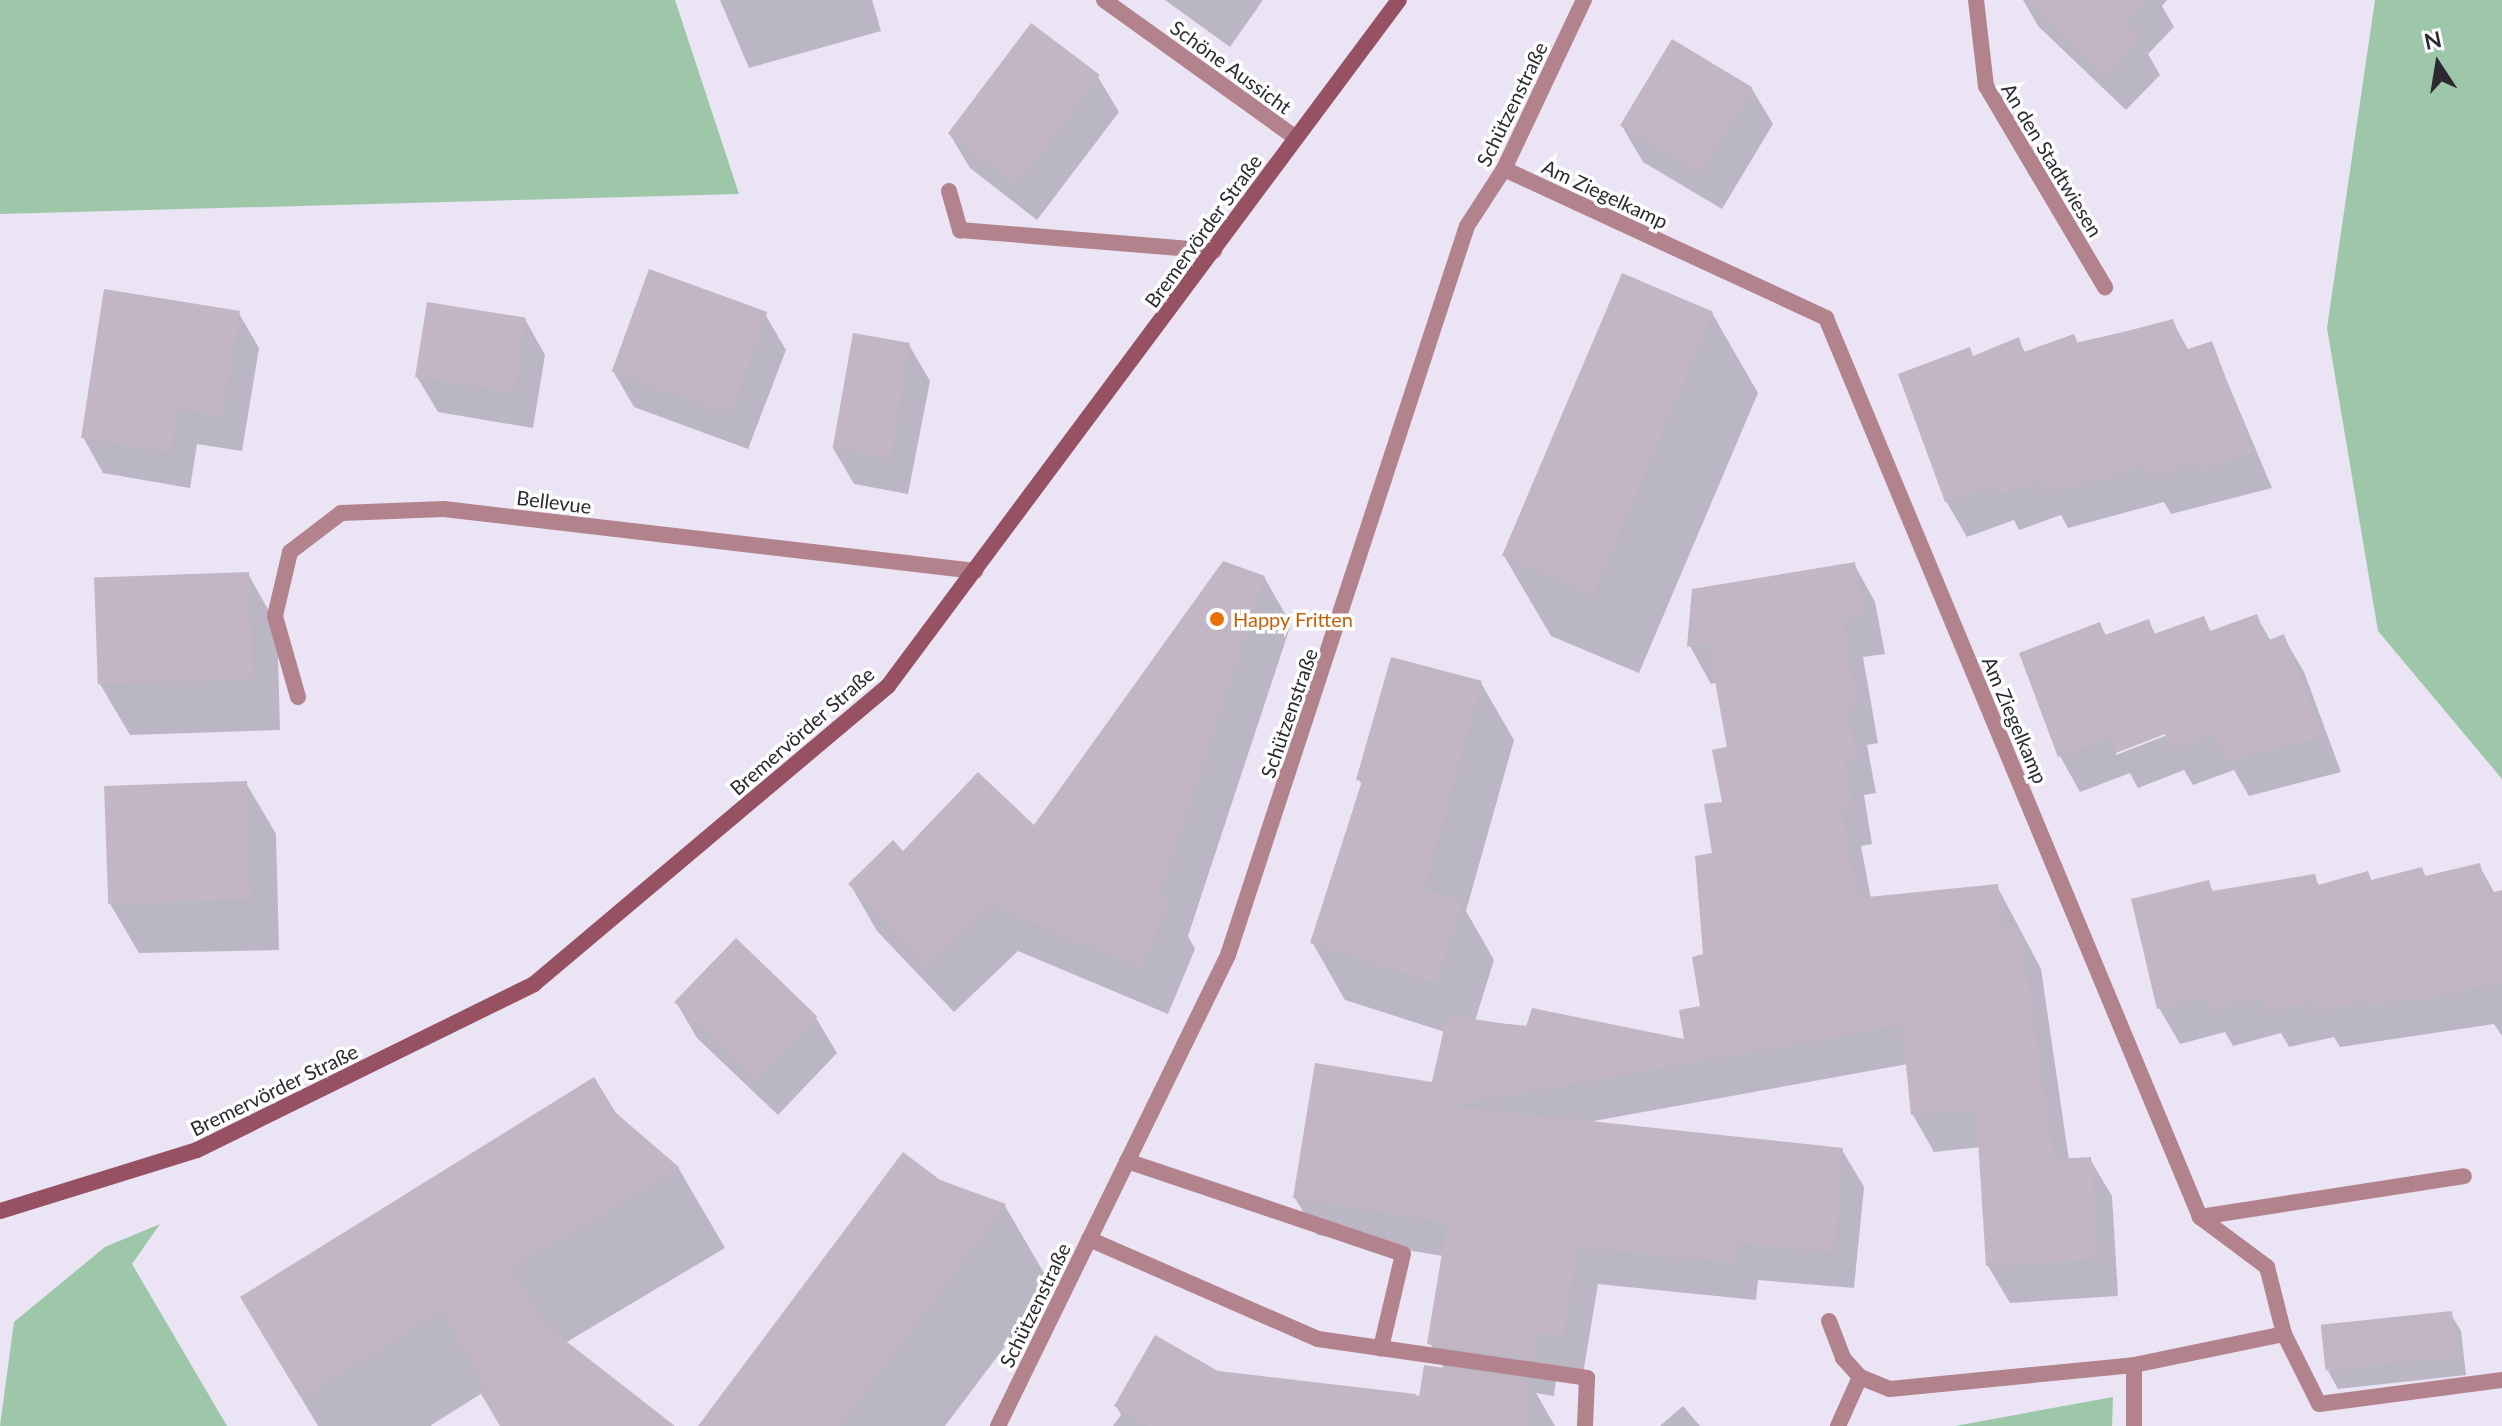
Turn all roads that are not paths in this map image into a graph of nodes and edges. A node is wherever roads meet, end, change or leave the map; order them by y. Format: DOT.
graph roads {
  1 [pos="1104,0"];
  2 [pos="1399,0"];
  3 [pos="1584,0"];
  4 [pos="1976,0"];
  5 [pos="1296,138"];
  6 [pos="1504,169"];
  7 [pos="949,191"];
  8 [pos="1214,251"];
  9 [pos="2105,287"];
  10 [pos="975,571"];
  11 [pos="298,697"];
  12 [pos="1127,1161"];
  13 [pos="2464,1176"];
  14 [pos="0,1211"];
  15 [pos="2200,1217"];
  16 [pos="1089,1239"];
  17 [pos="1829,1321"];
  18 [pos="2284,1334"];
  19 [pos="1381,1348"];
  20 [pos="2134,1365"];
  21 [pos="1860,1377"];
  22 [pos="2502,1380"];
  23 [pos="998,1426"];
  24 [pos="1585,1426"];
  25 [pos="1838,1426"];
  26 [pos="2134,1426"];
  1 -- 5 [label="street, Schöne Aussicht"];
  2 -- 5 [label="main road, Bremervörder Straße"];
  3 -- 6 [label="street, Schützenstraße"];
  4 -- 9 [label="street, An den Stadtwiesen"];
  5 -- 8 [label="main road, Bremervörder Straße"];
  6 -- 12 [label="street, Schützenstraße"];
  6 -- 15 [label="street, Am Ziegelkamp"];
  7 -- 8 [label="street"];
  8 -- 10 [label="main road, Bremervörder Straße"];
  10 -- 11 [label="street, Bellevue"];
  10 -- 14 [label="main road, Bremervörder Straße"];
  12 -- 16 [label="street, Schützenstraße"];
  12 -- 19 [label="street"];
  13 -- 15 [label="street"];
  15 -- 18 [label="street"];
  16 -- 19 [label="street"];
  16 -- 23 [label="street, Schützenstraße"];
  17 -- 21 [label="street"];
  18 -- 20 [label="street"];
  18 -- 22 [label="street"];
  19 -- 24 [label="street"];
  20 -- 21 [label="street"];
  20 -- 26 [label="street"];
  21 -- 25 [label="street"];
}
